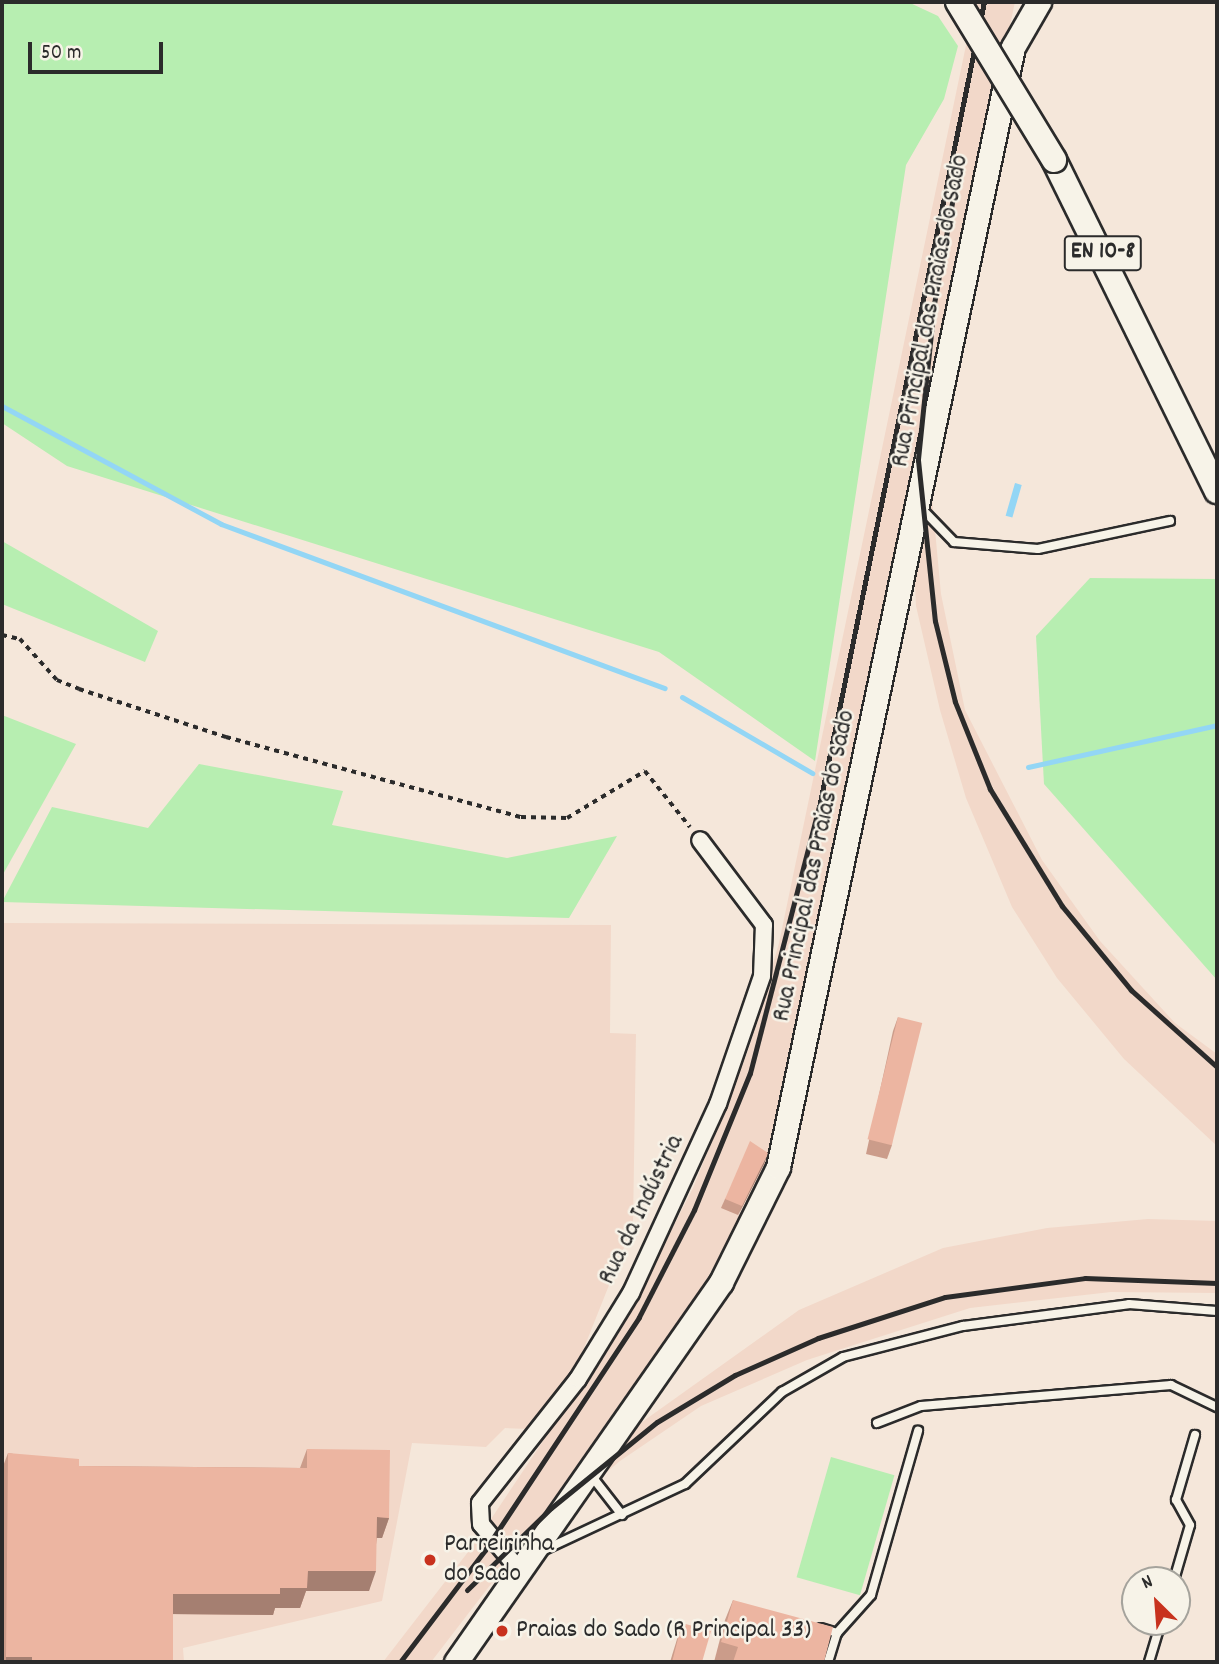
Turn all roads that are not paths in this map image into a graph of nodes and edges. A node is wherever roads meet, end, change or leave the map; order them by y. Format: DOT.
graph roads {
  1 [pos="958,2"];
  2 [pos="1039,2"];
  3 [pos="1217,491"];
  4 [pos="920,507"];
  5 [pos="1170,521"];
  6 [pos="700,840"];
  7 [pos="1217,1311"];
  8 [pos="1217,1407"];
  9 [pos="877,1423"];
  10 [pos="918,1431"];
  11 [pos="1195,1434"];
  12 [pos="590,1474"];
  13 [pos="622,1515"];
  14 [pos="526,1563"];
  15 [pos="1178,1566"];
  16 [pos="811,1626"];
  17 [pos="837,1633"];
  18 [pos="1157,1636"];
  19 [pos="456,1662"];
  20 [pos="828,1662"];
  21 [pos="1149,1662"];
  1 -- 3 [label="main road, EN 10-8, bridge"];
  2 -- 4 [label="street, Rua Principal das Praias do Sado"];
  4 -- 5 [label="lane"];
  4 -- 12 [label="street, Rua Principal das Praias do Sado"];
  6 -- 14 [label="street, Rua da Indústria"];
  7 -- 13 [label="lane"];
  8 -- 9 [label="lane"];
  10 -- 17 [label="lane"];
  11 -- 15 [label="lane"];
  12 -- 13 [label="lane"];
  12 -- 14 [label="street, Rua Principal das Praias do Sado"];
  13 -- 14 [label="lane"];
  14 -- 19 [label="street, Rua Principal das Praias do Sado"];
  16 -- 17 [label="lane"];
  17 -- 20 [label="lane"];
  18 -- 21 [label="lane"];
}
